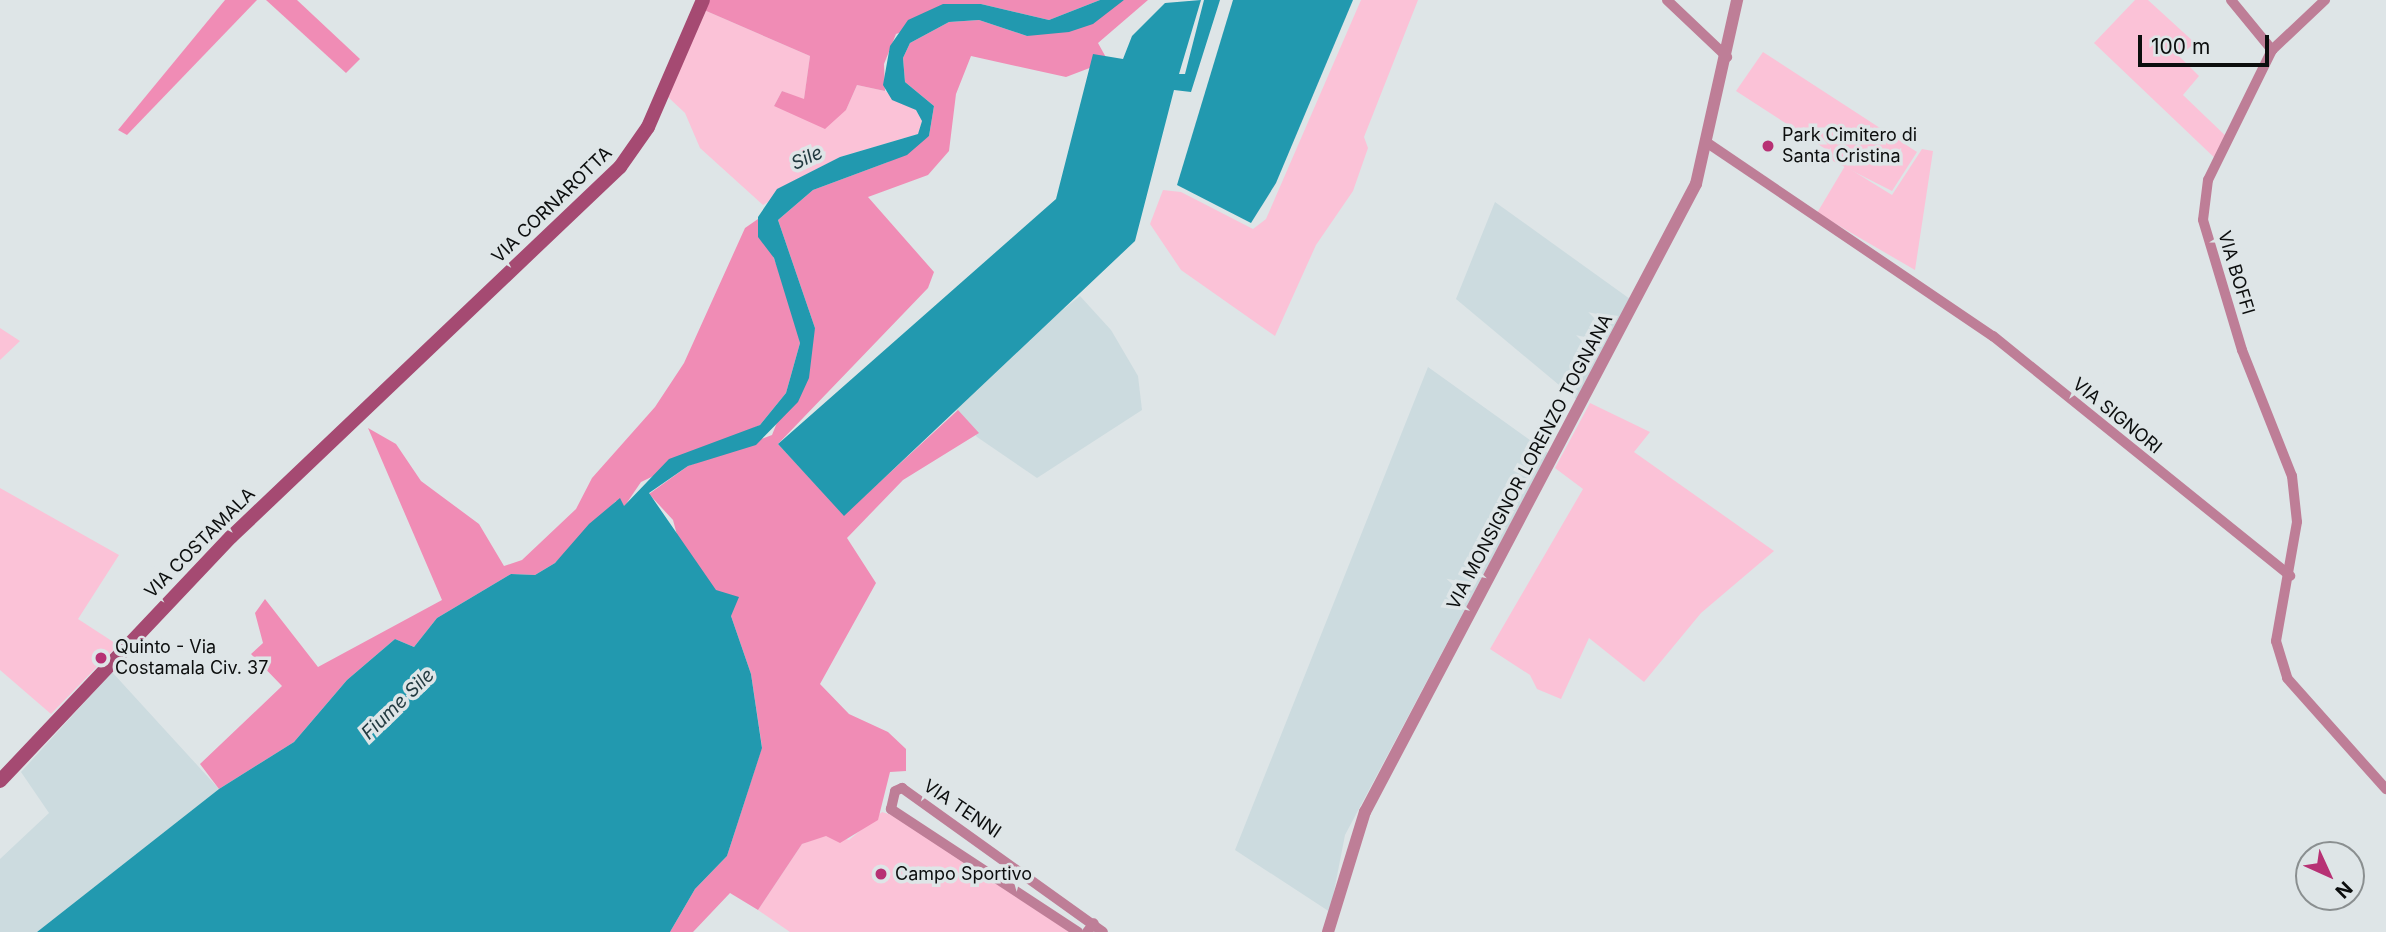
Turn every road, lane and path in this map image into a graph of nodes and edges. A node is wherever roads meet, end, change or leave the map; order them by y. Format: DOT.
graph roads {
  1 [pos="703,0"];
  2 [pos="1667,0"];
  3 [pos="1737,0"];
  4 [pos="2231,0"];
  5 [pos="2325,0"];
  6 [pos="2272,50"];
  7 [pos="1727,57"];
  8 [pos="1709,144"];
  9 [pos="437,343"];
  10 [pos="2290,576"];
  11 [pos="0,781"];
  12 [pos="2386,789"];
  13 [pos="1090,928"];
  14 [pos="1078,932"];
  15 [pos="1104,932"];
  16 [pos="1328,932"];
  1 -- 9 [label="main road, VIA CORNAROTTA"];
  2 -- 7 [label="street"];
  3 -- 7 [label="street, VIA MONSIGNOR LORENZO TOGNANA"];
  4 -- 6 [label="street"];
  5 -- 6 [label="street"];
  6 -- 10 [label="street, VIA BOFFI"];
  7 -- 8 [label="street, VIA MONSIGNOR LORENZO TOGNANA"];
  8 -- 10 [label="street, VIA SIGNORI"];
  8 -- 16 [label="street, VIA MONSIGNOR LORENZO TOGNANA"];
  9 -- 11 [label="main road, VIA COSTAMALA"];
  10 -- 12 [label="street"];
  13 -- 14 [label="street, VIA TENNI"];
  13 -- 15 [label="street, VIA TENNI"];
}
